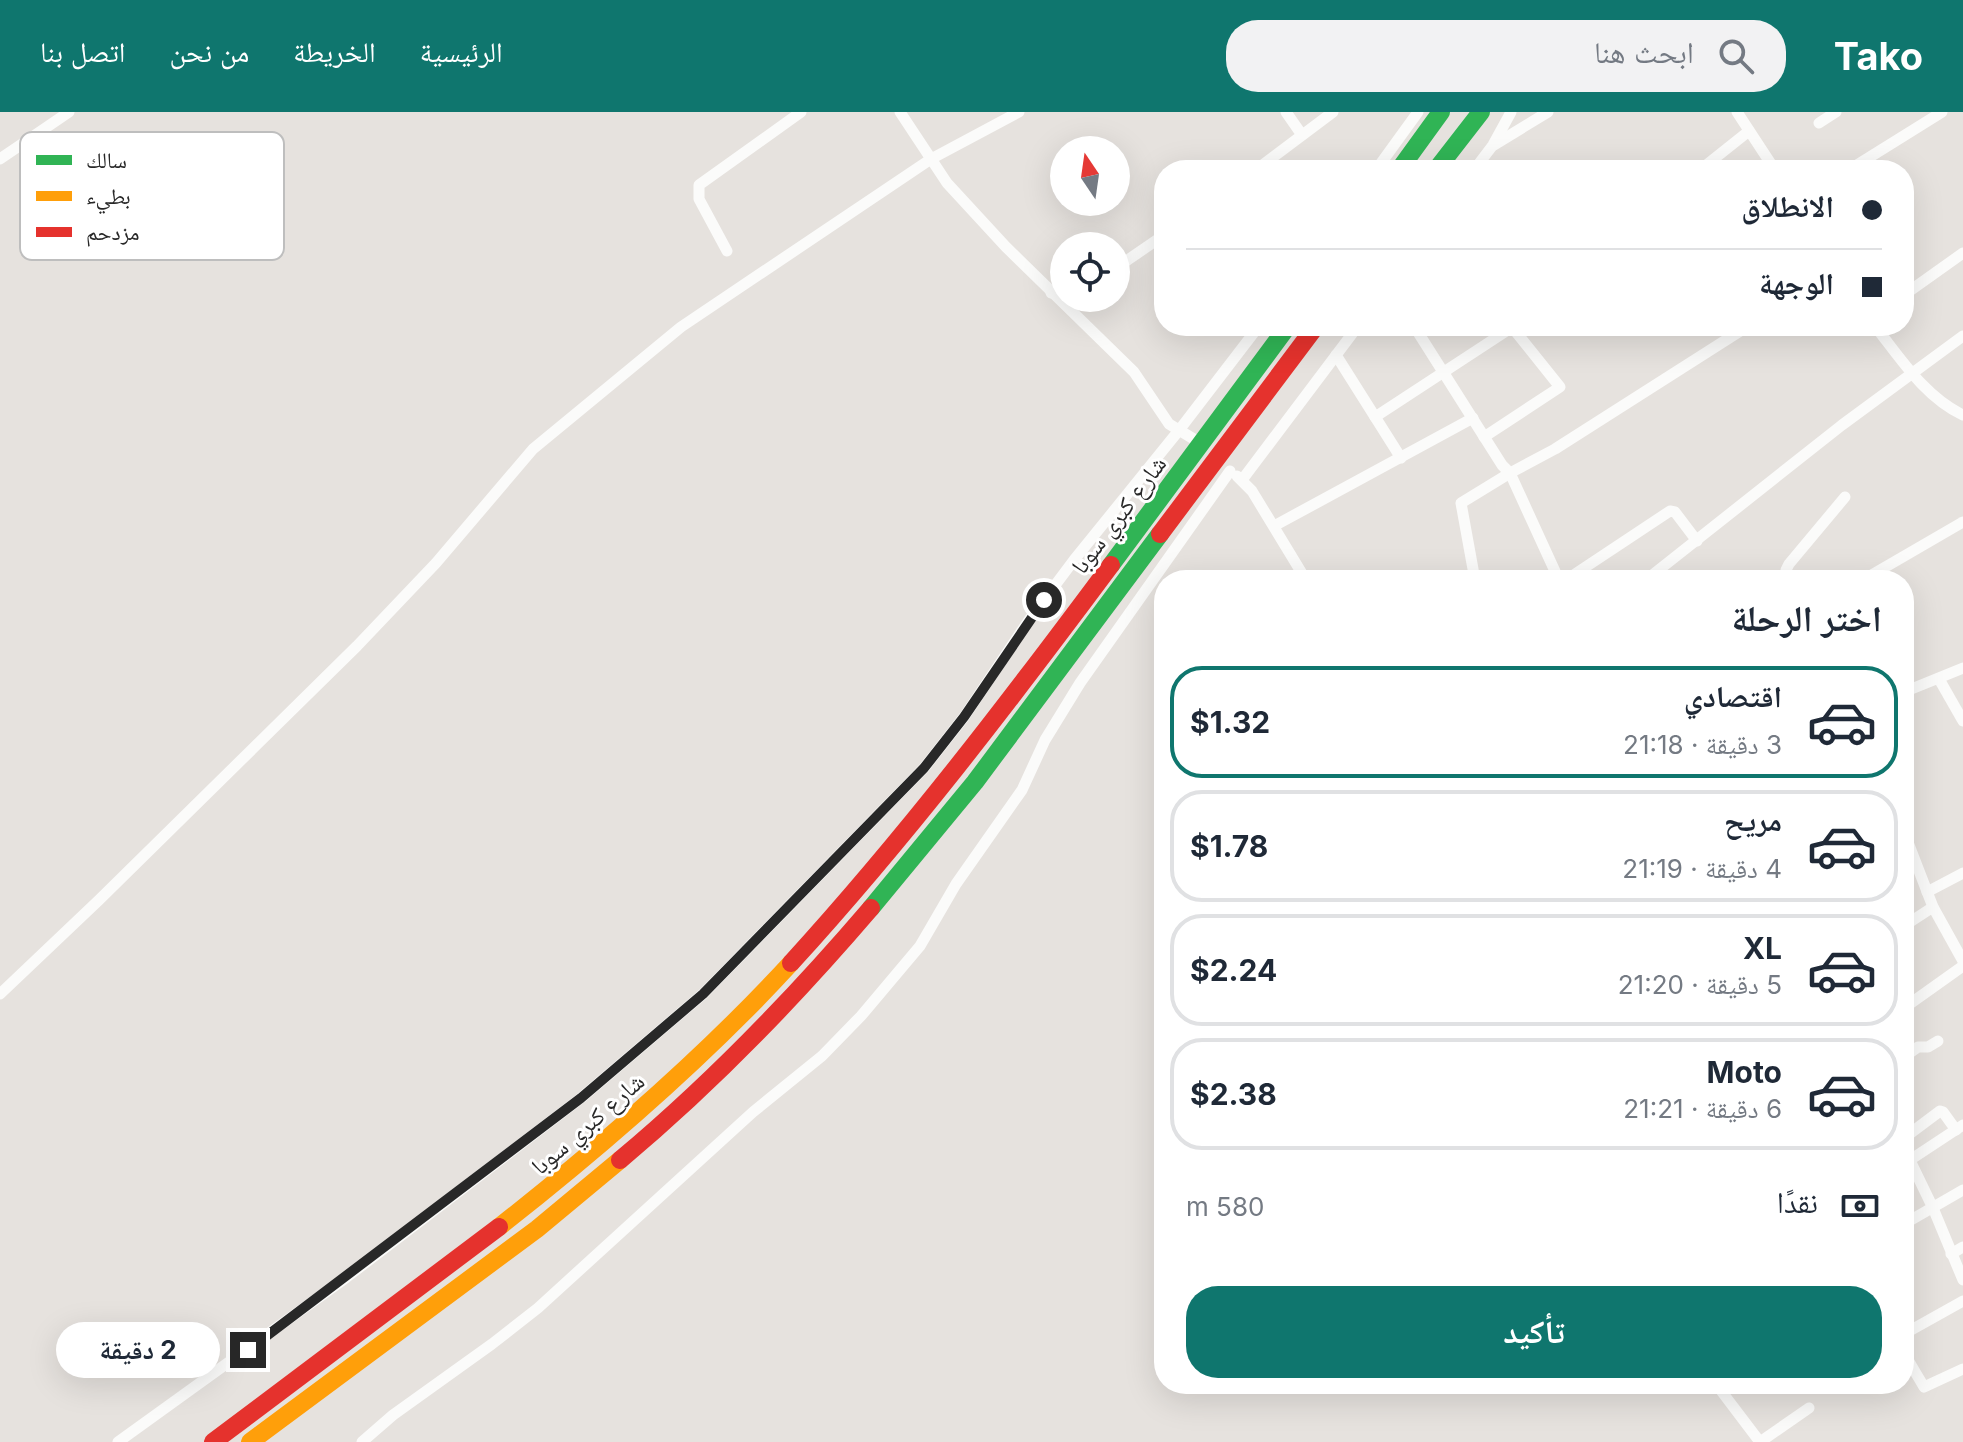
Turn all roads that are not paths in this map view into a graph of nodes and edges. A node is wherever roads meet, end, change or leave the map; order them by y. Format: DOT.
graph roads {
  1 [pos="69,112"];
  2 [pos="801,112"];
  3 [pos="900,112"];
  4 [pos="1019,112"];
  5 [pos="1286,112"];
  6 [pos="1333,112"];
  7 [pos="1418,112"];
  8 [pos="1441,112"];
  9 [pos="1481,112"];
  10 [pos="1511,112"];
  11 [pos="1548,112"];
  12 [pos="1737,112"];
  13 [pos="1836,112"];
  14 [pos="1942,112"];
  15 [pos="1819,123"];
  16 [pos="1749,131"];
  17 [pos="40,132"];
  18 [pos="1302,135"];
  19 [pos="20,145"];
  20 [pos="1493,145"];
  21 [pos="1483,158"];
  22 [pos="0,159"];
  23 [pos="931,159"];
  24 [pos="1269,160"];
  25 [pos="1383,160"];
  26 [pos="1406,160"];
  27 [pos="1444,160"];
  28 [pos="1713,160"];
  29 [pos="1768,160"];
  30 [pos="1865,160"];
  31 [pos="1154,242"];
  32 [pos="727,251"];
  33 [pos="1963,253"];
  34 [pos="1130,258"];
  35 [pos="1914,288"];
  36 [pos="1050,292"];
  37 [pos="1071,312"];
  38 [pos="1251,336"];
  39 [pos="1281,336"];
  40 [pos="1309,336"];
  41 [pos="1350,336"];
  42 [pos="1420,336"];
  43 [pos="1499,336"];
  44 [pos="1520,336"];
  45 [pos="1732,336"];
  46 [pos="1883,336"];
  47 [pos="1963,336"];
  48 [pos="1336,355"];
  49 [pos="1443,372"];
  50 [pos="1912,373"];
  51 [pos="1963,415"];
  52 [pos="1375,417"];
  53 [pos="1473,418"];
  54 [pos="1180,429"];
  55 [pos="1484,437"];
  56 [pos="1202,444"];
  57 [pos="1401,458"];
  58 [pos="1223,466"];
  59 [pos="1510,473"];
  60 [pos="1242,480"];
  61 [pos="1845,497"];
  62 [pos="1963,522"];
  63 [pos="1274,526"];
  64 [pos="1697,541"];
  65 [pos="1154,570"];
  66 [pos="1300,570"];
  67 [pos="1473,570"];
  68 [pos="1554,570"];
  69 [pos="1581,570"];
  70 [pos="1659,570"];
  71 [pos="1786,570"];
  72 [pos="1880,570"];
  73 [pos="1154,571"];
  74 [pos="1963,668"];
  75 [pos="1939,679"];
  76 [pos="1914,687"];
  77 [pos="1963,721"];
  78 [pos="1914,858"];
  79 [pos="1963,873"];
  80 [pos="1927,892"];
  81 [pos="1933,907"];
  82 [pos="1914,919"];
  83 [pos="1962,957"];
  84 [pos="0,994"];
  85 [pos="1914,999"];
  86 [pos="1938,1041"];
  87 [pos="1914,1050"];
  88 [pos="1959,1128"];
  89 [pos="1914,1130"];
  90 [pos="1914,1157"];
  91 [pos="1914,1168"];
  92 [pos="1963,1190"];
  93 [pos="1933,1208"];
  94 [pos="1914,1218"];
  95 [pos="1963,1247"];
  96 [pos="1951,1254"];
  97 [pos="1963,1280"];
  98 [pos="1963,1301"];
  99 [pos="1914,1328"];
  100 [pos="1963,1369"];
  101 [pos="1914,1370"];
  102 [pos="1724,1394"];
  103 [pos="1809,1408"];
  104 [pos="118,1442"];
  105 [pos="213,1442"];
  106 [pos="250,1442"];
  107 [pos="362,1442"];
  108 [pos="1760,1442"];
  1 -- 17 [label="street"];
  2 -- 32 [label="street"];
  3 -- 23 [label="street"];
  4 -- 23 [label="street"];
  5 -- 18 [label="street"];
  6 -- 18 [label="street"];
  7 -- 25 [label="street"];
  8 -- 26 [label="highway"];
  9 -- 27 [label="highway"];
  10 -- 20 [label="street"];
  11 -- 20 [label="street"];
  12 -- 16 [label="street"];
  13 -- 15 [label="street"];
  14 -- 30 [label="street"];
  16 -- 28 [label="street"];
  16 -- 29 [label="street"];
  18 -- 24 [label="street"];
  19 -- 22 [label="street"];
  20 -- 21 [label="street"];
  23 -- 36 [label="street"];
  23 -- 84 [label="street"];
  31 -- 34 [label="street"];
  33 -- 35 [label="street"];
  37 -- 54 [label="street"];
  38 -- 54 [label="street"];
  39 -- 56 [label="highway, شارع كبري سوبا"];
  40 -- 58 [label="highway, شارع كبري سوبا"];
  41 -- 48 [label="street"];
  42 -- 49 [label="street"];
  43 -- 49 [label="street"];
  44 -- 55 [label="street"];
  45 -- 59 [label="street"];
  46 -- 50 [label="street"];
  47 -- 50 [label="street"];
  48 -- 52 [label="street"];
  48 -- 60 [label="street"];
  49 -- 52 [label="street"];
  49 -- 53 [label="street"];
  50 -- 51 [label="street"];
  50 -- 64 [label="street"];
  52 -- 57 [label="street"];
  53 -- 55 [label="street"];
  53 -- 57 [label="street"];
  54 -- 56 [label="street"];
  54 -- 104 [label="street"];
  55 -- 59 [label="street"];
  56 -- 105 [label="highway, شارع كبري سوبا"];
  57 -- 63 [label="street"];
  58 -- 60 [label="street"];
  58 -- 65 [label="street"];
  58 -- 106 [label="highway, شارع كبري سوبا"];
  59 -- 67 [label="street"];
  59 -- 68 [label="street"];
  60 -- 63 [label="street"];
  61 -- 71 [label="street"];
  62 -- 72 [label="street"];
  63 -- 66 [label="street"];
  64 -- 69 [label="street"];
  64 -- 70 [label="street"];
  73 -- 107 [label="street"];
  74 -- 75 [label="street"];
  75 -- 76 [label="street"];
  75 -- 77 [label="street"];
  78 -- 80 [label="street"];
  79 -- 80 [label="street"];
  80 -- 81 [label="street"];
  81 -- 82 [label="street"];
  81 -- 83 [label="street"];
  83 -- 85 [label="street"];
  86 -- 87 [label="street"];
  88 -- 89 [label="street"];
  88 -- 90 [label="street"];
  91 -- 93 [label="street"];
  92 -- 93 [label="street"];
  93 -- 94 [label="street"];
  93 -- 96 [label="street"];
  95 -- 96 [label="street"];
  96 -- 97 [label="street"];
  98 -- 99 [label="street"];
  100 -- 101 [label="street"];
  102 -- 108 [label="street"];
  103 -- 108 [label="street"];
}
